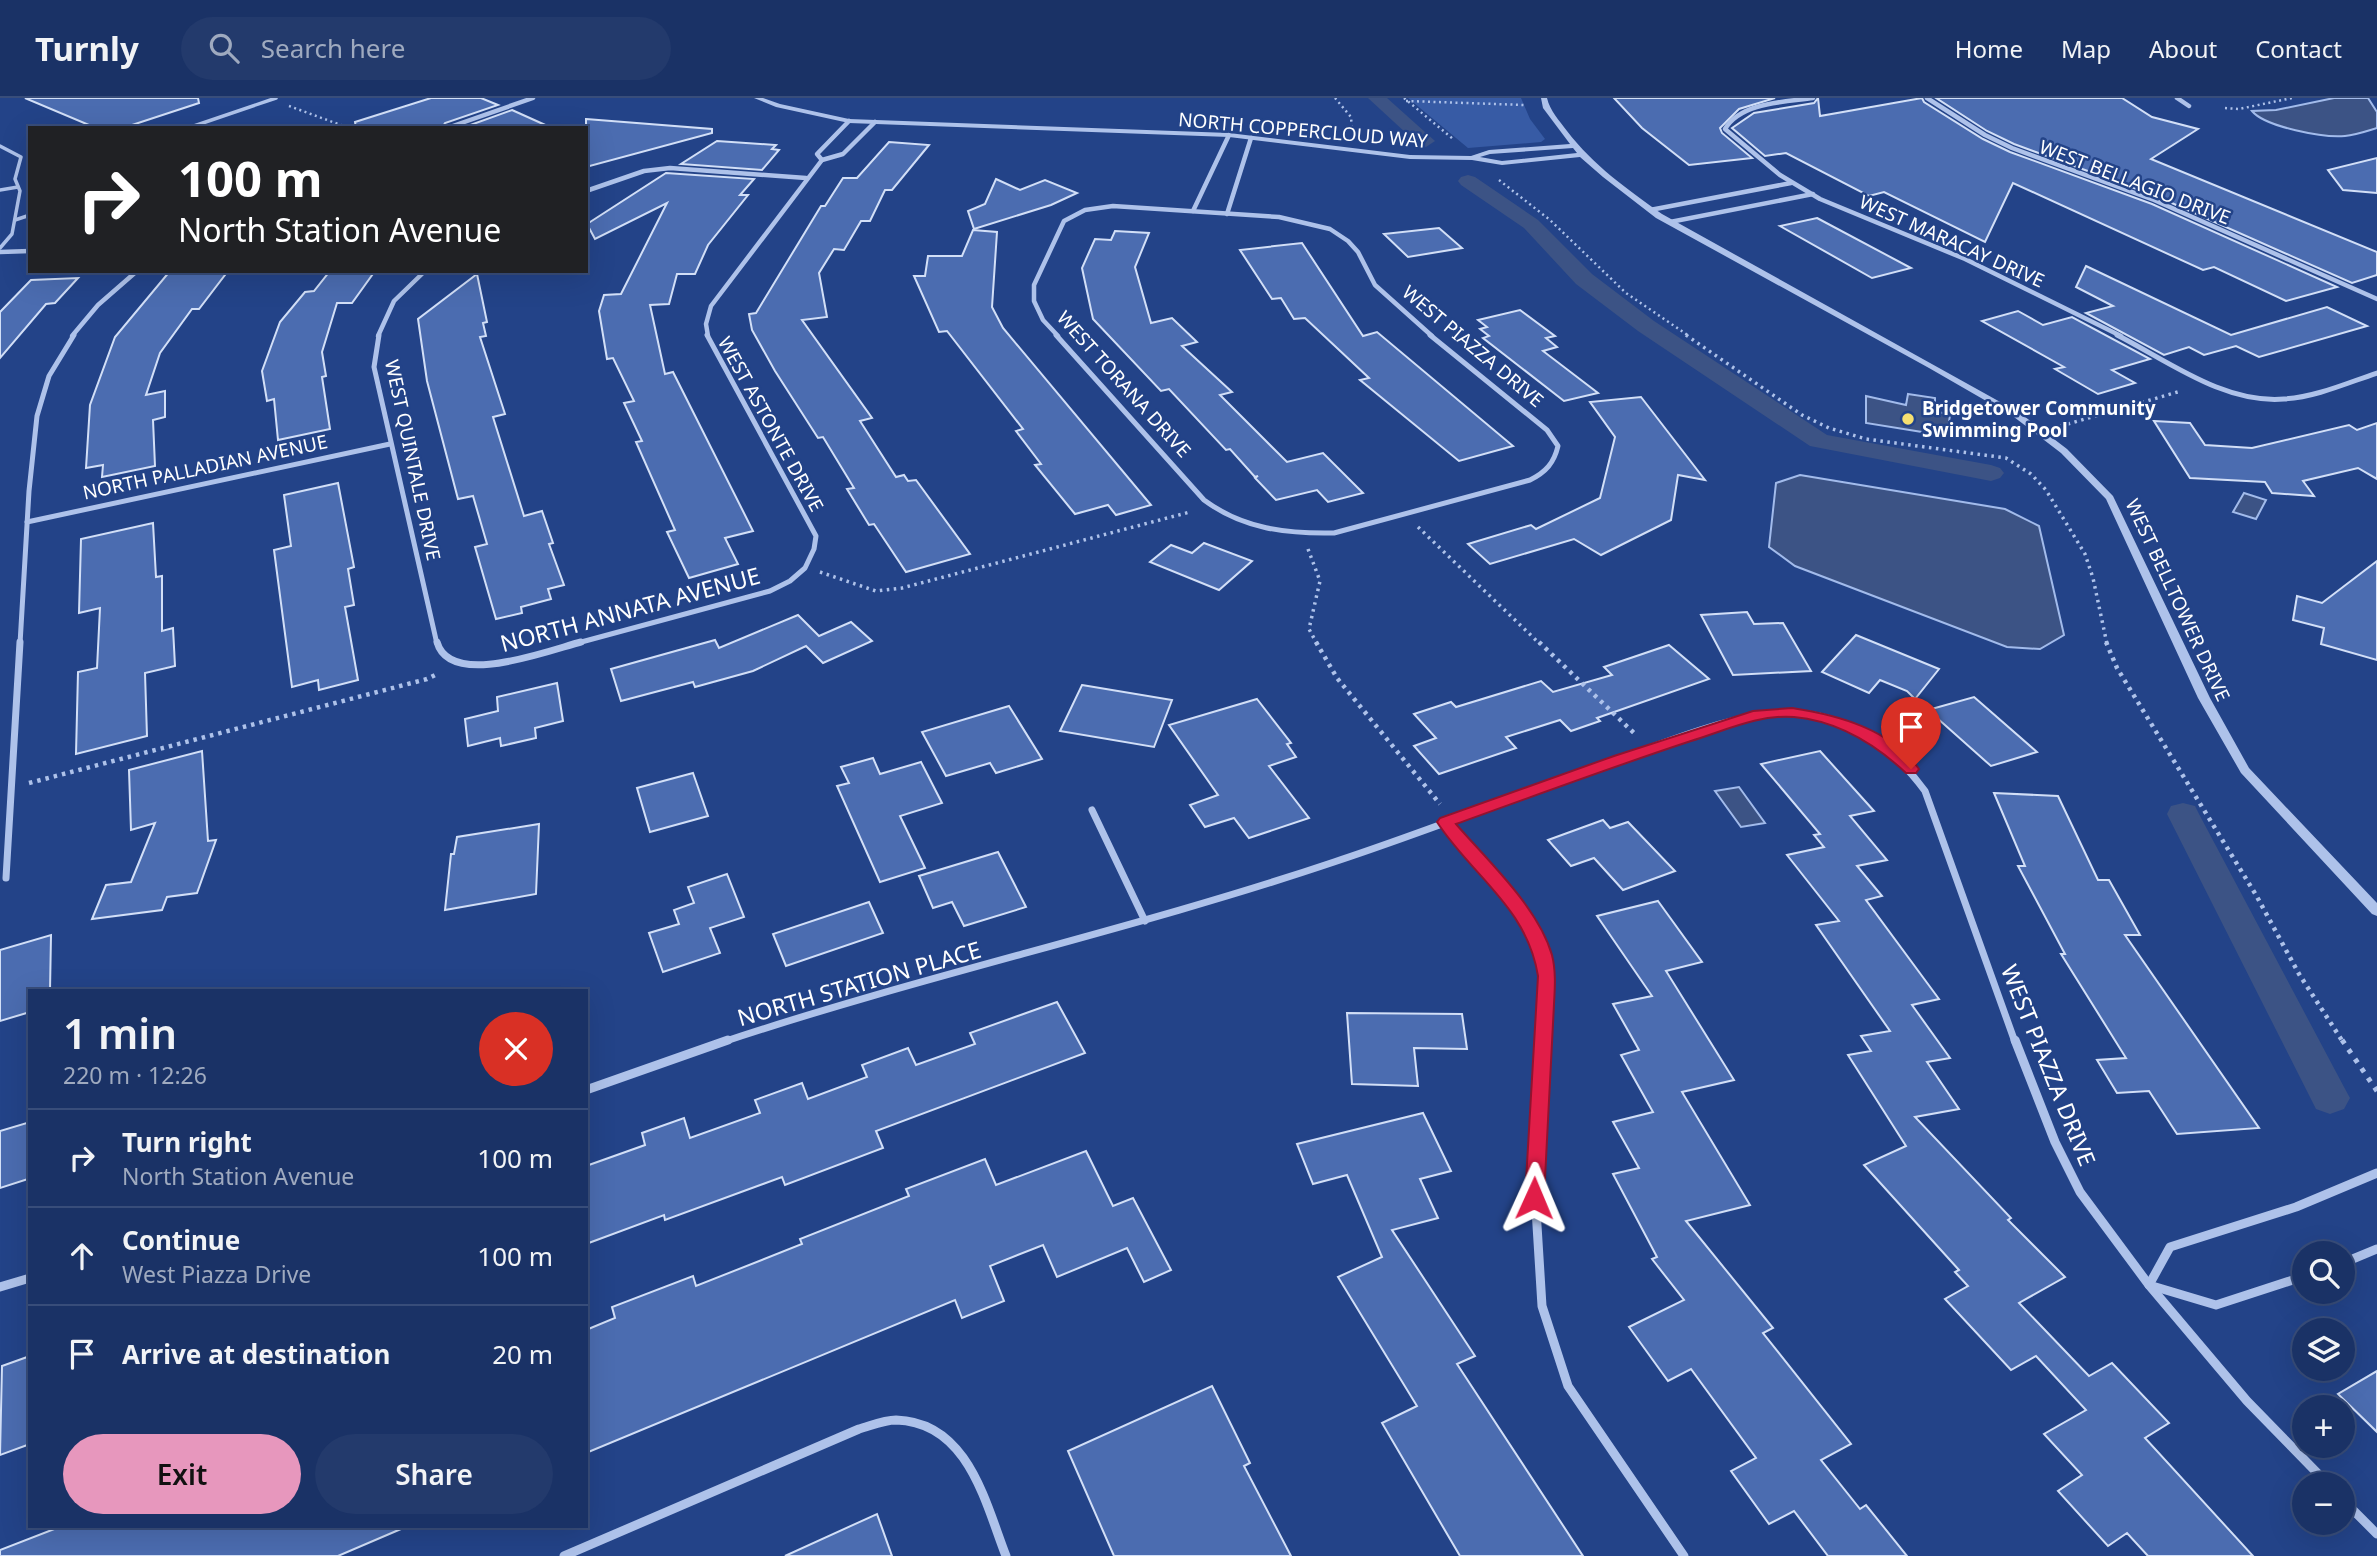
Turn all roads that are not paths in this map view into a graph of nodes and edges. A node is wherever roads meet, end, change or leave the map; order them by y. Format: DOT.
graph roads {
  1 [pos="533,98"];
  2 [pos="757,98"];
  3 [pos="1544,98"];
  4 [pos="1813,98"];
  5 [pos="1927,98"];
  6 [pos="2177,98"];
  7 [pos="274,99"];
  8 [pos="2189,106"];
  9 [pos="849,121"];
  10 [pos="874,122"];
  11 [pos="194,126"];
  12 [pos="453,126"];
  13 [pos="1229,135"];
  14 [pos="1251,138"];
  15 [pos="0,146"];
  16 [pos="1575,146"];
  17 [pos="28,156"];
  18 [pos="1582,156"];
  19 [pos="20,158"];
  20 [pos="1472,159"];
  21 [pos="822,160"];
  22 [pos="806,178"];
  23 [pos="1792,182"];
  24 [pos="18,187"];
  25 [pos="0,190"];
  26 [pos="588,190"];
  27 [pos="1813,194"];
  28 [pos="1650,210"];
  29 [pos="1193,211"];
  30 [pos="1227,214"];
  31 [pos="28,216"];
  32 [pos="15,220"];
  33 [pos="1670,222"];
  34 [pos="0,250"];
  35 [pos="28,251"];
  36 [pos="134,273"];
  37 [pos="422,273"];
  38 [pos="2377,299"];
  39 [pos="2377,373"];
  40 [pos="390,444"];
  41 [pos="27,522"];
  42 [pos="1303,535"];
  43 [pos="807,568"];
  44 [pos="455,664"];
  45 [pos="1651,749"];
  46 [pos="1092,810"];
  47 [pos="1445,822"];
  48 [pos="6,878"];
  49 [pos="2377,911"];
  50 [pos="1144,921"];
  51 [pos="588,1089"];
  52 [pos="2377,1173"];
  53 [pos="2377,1249"];
  54 [pos="2355,1259"];
  55 [pos="28,1279"];
  56 [pos="2292,1280"];
  57 [pos="2150,1285"];
  58 [pos="0,1287"];
  59 [pos="2316,1472"];
  60 [pos="2355,1512"];
  61 [pos="2377,1534"];
  62 [pos="564,1556"];
  63 [pos="1006,1556"];
  64 [pos="1684,1556"];
  1 -- 12 [label="street"];
  2 -- 9 [label="street, NORTH COPPERCLOUD WAY"];
  3 -- 16 [label="street, WEST BELLTOWER DRIVE"];
  4 -- 23 [label="street, WEST MARACAY DRIVE"];
  5 -- 38 [label="street, WEST BELLAGIO DRIVE"];
  6 -- 8 [label="street"];
  7 -- 11 [label="lane"];
  9 -- 10 [label="street, NORTH COPPERCLOUD WAY"];
  9 -- 21 [label="street, WEST ASTONTE DRIVE"];
  10 -- 13 [label="street, NORTH COPPERCLOUD WAY"];
  10 -- 21 [label="street, WEST ASTONTE DRIVE"];
  13 -- 14 [label="street, NORTH COPPERCLOUD WAY"];
  13 -- 29 [label="street"];
  14 -- 20 [label="street, NORTH COPPERCLOUD WAY"];
  14 -- 30 [label="street"];
  15 -- 19 [label="lane"];
  16 -- 18 [label="street, WEST BELLTOWER DRIVE"];
  16 -- 20 [label="street, NORTH COPPERCLOUD WAY"];
  17 -- 19 [label="lane"];
  18 -- 20 [label="street, NORTH COPPERCLOUD WAY"];
  18 -- 28 [label="street, WEST BELLTOWER DRIVE"];
  19 -- 24 [label="lane"];
  21 -- 22 [label="street, WEST ASTONTE DRIVE"];
  22 -- 26 [label="street"];
  22 -- 43 [label="street, WEST ASTONTE DRIVE"];
  23 -- 27 [label="street, WEST MARACAY DRIVE"];
  23 -- 28 [label="street"];
  24 -- 25 [label="lane"];
  24 -- 32 [label="lane"];
  27 -- 33 [label="street"];
  27 -- 39 [label="street, WEST MARACAY DRIVE"];
  28 -- 33 [label="street, WEST BELLTOWER DRIVE"];
  29 -- 30 [label="street"];
  29 -- 42 [label="street, WEST TORANA DRIVE"];
  30 -- 42 [label="street, WEST PIAZZA DRIVE"];
  31 -- 32 [label="lane"];
  32 -- 34 [label="lane"];
  33 -- 49 [label="street, WEST BELLTOWER DRIVE"];
  34 -- 35 [label="street"];
  36 -- 41 [label="street"];
  37 -- 40 [label="street, WEST QUINTALE DRIVE"];
  40 -- 41 [label="street, NORTH PALLADIAN AVENUE"];
  40 -- 44 [label="street, WEST QUINTALE DRIVE"];
  41 -- 48 [label="street"];
  43 -- 44 [label="street, NORTH ANNATA AVENUE"];
  45 -- 47 [label="street, NORTH STATION PLACE"];
  45 -- 57 [label="street, WEST PIAZZA DRIVE"];
  46 -- 50 [label="street"];
  47 -- 50 [label="street, NORTH STATION PLACE"];
  47 -- 64 [label="street"];
  50 -- 51 [label="street, NORTH STATION PLACE"];
  52 -- 57 [label="street"];
  53 -- 54 [label="street"];
  55 -- 58 [label="street"];
  56 -- 57 [label="street"];
  57 -- 59 [label="street, WEST PIAZZA DRIVE"];
  60 -- 61 [label="street"];
  62 -- 63 [label="street"];
}
